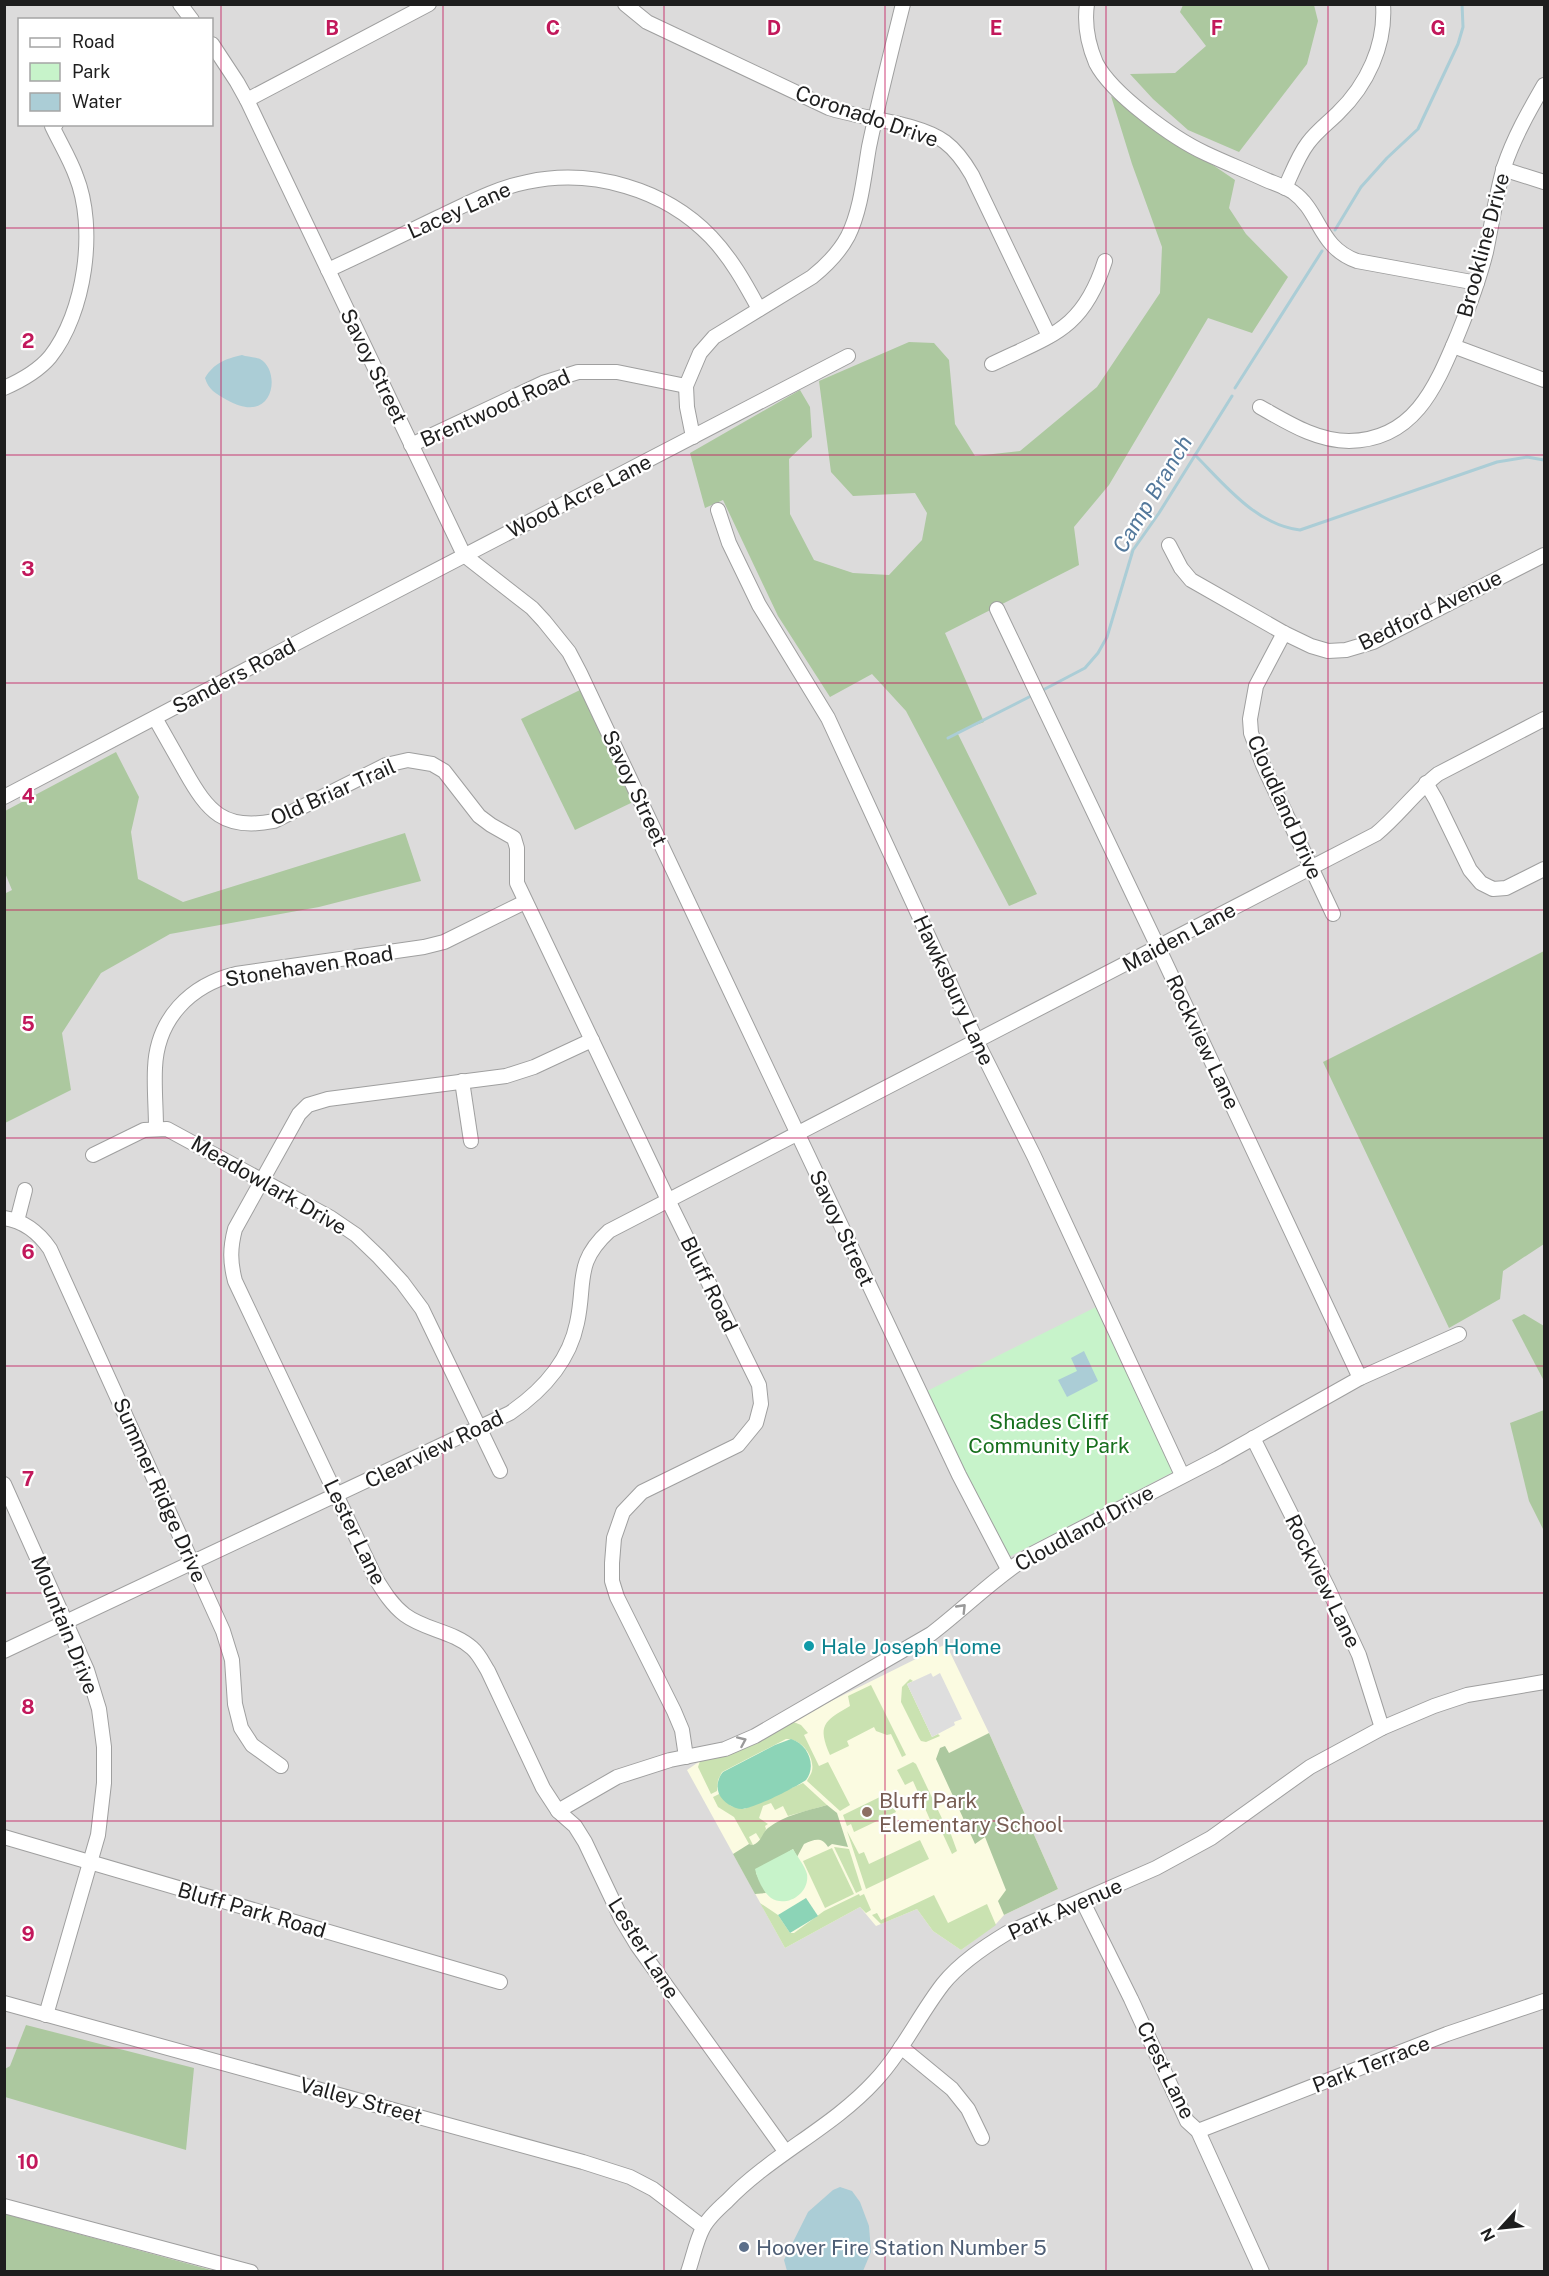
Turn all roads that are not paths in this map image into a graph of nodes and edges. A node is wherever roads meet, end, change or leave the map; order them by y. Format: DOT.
graph roads {
  1 [pos="180,4"];
  2 [pos="429,4"];
  3 [pos="625,4"];
  4 [pos="903,4"];
  5 [pos="1087,4"];
  6 [pos="1383,4"];
  7 [pos="190,18"];
  8 [pos="214,51"];
  9 [pos="1545,85"];
  10 [pos="247,100"];
  11 [pos="875,120"];
  12 [pos="52,126"];
  13 [pos="1503,169"];
  14 [pos="1545,182"];
  15 [pos="1285,188"];
  16 [pos="1105,261"];
  17 [pos="328,270"];
  18 [pos="1477,283"];
  19 [pos="759,309"];
  20 [pos="1049,336"];
  21 [pos="1453,346"];
  22 [pos="848,357"];
  23 [pos="992,364"];
  24 [pos="1545,380"];
  25 [pos="686,386"];
  26 [pos="4,388"];
  27 [pos="1260,407"];
  28 [pos="693,437"];
  29 [pos="411,445"];
  30 [pos="718,510"];
  31 [pos="1169,544"];
  32 [pos="464,555"];
  33 [pos="1545,555"];
  34 [pos="997,609"];
  35 [pos="1284,633"];
  36 [pos="155,718"];
  37 [pos="1545,719"];
  38 [pos="452,780"];
  39 [pos="1426,783"];
  40 [pos="4,797"];
  41 [pos="1311,868"];
  42 [pos="1545,869"];
  43 [pos="525,902"];
  44 [pos="1333,915"];
  45 [pos="1158,947"];
  46 [pos="592,1040"];
  47 [pos="977,1042"];
  48 [pos="462,1081"];
  49 [pos="156,1128"];
  50 [pos="798,1134"];
  51 [pos="471,1141"];
  52 [pos="93,1155"];
  53 [pos="261,1180"];
  54 [pos="25,1190"];
  55 [pos="669,1202"];
  56 [pos="11,1219"];
  57 [pos="1459,1334"];
  58 [pos="1360,1378"];
  59 [pos="479,1428"];
  60 [pos="1253,1438"];
  61 [pos="500,1471"];
  62 [pos="1182,1475"];
  63 [pos="4,1484"];
  64 [pos="336,1495"];
  65 [pos="193,1563"];
  66 [pos="1008,1569"];
  67 [pos="67,1622"];
  68 [pos="4,1651"];
  69 [pos="1545,1682"];
  70 [pos="1382,1728"];
  71 [pos="686,1757"];
  72 [pos="281,1766"];
  73 [pos="558,1811"];
  74 [pos="4,1837"];
  75 [pos="91,1863"];
  76 [pos="1083,1902"];
  77 [pos="500,1982"];
  78 [pos="1545,2001"];
  79 [pos="4,2003"];
  80 [pos="46,2015"];
  81 [pos="902,2047"];
  82 [pos="1198,2131"];
  83 [pos="982,2138"];
  84 [pos="785,2151"];
  85 [pos="4,2206"];
  86 [pos="703,2227"];
  87 [pos="250,2271"];
  88 [pos="688,2271"];
  89 [pos="1262,2271"];
  1 -- 7 [label="street"];
  2 -- 10 [label="street"];
  3 -- 11 [label="street, Coronado Drive"];
  4 -- 11 [label="street"];
  5 -- 15 [label="street"];
  6 -- 15 [label="street"];
  8 -- 10 [label="street, Savoy Street"];
  9 -- 13 [label="street, Brookline Drive"];
  10 -- 17 [label="street, Savoy Street"];
  11 -- 19 [label="street"];
  11 -- 20 [label="street, Coronado Drive"];
  12 -- 26 [label="street"];
  13 -- 14 [label="street"];
  13 -- 18 [label="street, Brookline Drive"];
  15 -- 18 [label="street"];
  16 -- 20 [label="street"];
  17 -- 19 [label="street, Lacey Lane"];
  17 -- 29 [label="street, Savoy Street"];
  18 -- 21 [label="street, Brookline Drive"];
  19 -- 25 [label="street"];
  20 -- 23 [label="street"];
  21 -- 24 [label="street"];
  21 -- 27 [label="street, Brookline Drive"];
  22 -- 28 [label="street, Wood Acre Lane"];
  25 -- 28 [label="street"];
  25 -- 29 [label="street, Brentwood Road"];
  28 -- 32 [label="street, Wood Acre Lane"];
  29 -- 32 [label="street, Savoy Street"];
  30 -- 47 [label="street, Hawksbury Lane"];
  31 -- 35 [label="street, Bedford Avenue"];
  32 -- 36 [label="street, Sanders Road"];
  32 -- 50 [label="street, Savoy Street"];
  33 -- 35 [label="street, Bedford Avenue"];
  34 -- 45 [label="street, Rockview Lane"];
  35 -- 41 [label="street, Cloudland Drive"];
  36 -- 38 [label="street, Old Briar Trail"];
  36 -- 40 [label="street, Sanders Road"];
  37 -- 39 [label="street, Maiden Lane"];
  38 -- 43 [label="street, Bluff Road"];
  39 -- 41 [label="street, Maiden Lane"];
  39 -- 42 [label="street"];
  41 -- 44 [label="street, Cloudland Drive"];
  41 -- 45 [label="street, Maiden Lane"];
  43 -- 46 [label="street, Bluff Road"];
  43 -- 49 [label="street, Stonehaven Road"];
  45 -- 47 [label="street, Maiden Lane"];
  45 -- 58 [label="street, Rockview Lane"];
  46 -- 48 [label="street, Lester Lane"];
  46 -- 55 [label="street, Bluff Road"];
  47 -- 50 [label="street, Maiden Lane"];
  47 -- 62 [label="street, Hawksbury Lane"];
  48 -- 51 [label="street"];
  48 -- 53 [label="street, Lester Lane"];
  49 -- 52 [label="street"];
  49 -- 53 [label="street, Meadowlark Drive"];
  50 -- 55 [label="street, Clearview Road"];
  50 -- 66 [label="street, Savoy Street"];
  53 -- 59 [label="street, Meadowlark Drive"];
  53 -- 64 [label="street, Lester Lane"];
  54 -- 56 [label="street, Summer Ridge Drive"];
  55 -- 59 [label="street, Clearview Road"];
  55 -- 71 [label="street, Bluff Road"];
  56 -- 65 [label="street, Summer Ridge Drive"];
  57 -- 58 [label="street, Cloudland Drive"];
  58 -- 60 [label="street, Cloudland Drive"];
  59 -- 61 [label="street, Meadowlark Drive"];
  59 -- 64 [label="street, Clearview Road"];
  60 -- 62 [label="street, Cloudland Drive"];
  60 -- 70 [label="street, Rockview Lane"];
  62 -- 66 [label="street, Cloudland Drive"];
  63 -- 67 [label="street, Mountain Drive"];
  64 -- 65 [label="street, Clearview Road"];
  64 -- 73 [label="street, Lester Lane"];
  65 -- 67 [label="street, Clearview Road"];
  65 -- 72 [label="street, Summer Ridge Drive"];
  71 -- 66 [label="street, Cloudland Drive, one-way"];
  67 -- 68 [label="street, Clearview Road"];
  67 -- 75 [label="street, Mountain Drive"];
  69 -- 70 [label="street, Park Avenue"];
  70 -- 76 [label="street, Park Avenue"];
  71 -- 73 [label="street, Cloudland Drive"];
  73 -- 84 [label="street, Lester Lane"];
  74 -- 75 [label="street, Bluff Park Road"];
  75 -- 77 [label="street, Bluff Park Road"];
  75 -- 80 [label="street, Mountain Drive"];
  76 -- 81 [label="street, Park Avenue"];
  76 -- 82 [label="street, Crest Lane"];
  78 -- 82 [label="street, Park Terrace"];
  79 -- 80 [label="street, Valley Street"];
  80 -- 86 [label="street, Valley Street"];
  81 -- 83 [label="street"];
  81 -- 84 [label="street, Park Avenue"];
  82 -- 89 [label="street, Crest Lane"];
  84 -- 86 [label="street, Park Avenue"];
  85 -- 87 [label="street"];
  86 -- 88 [label="street, Park Avenue"];
}
